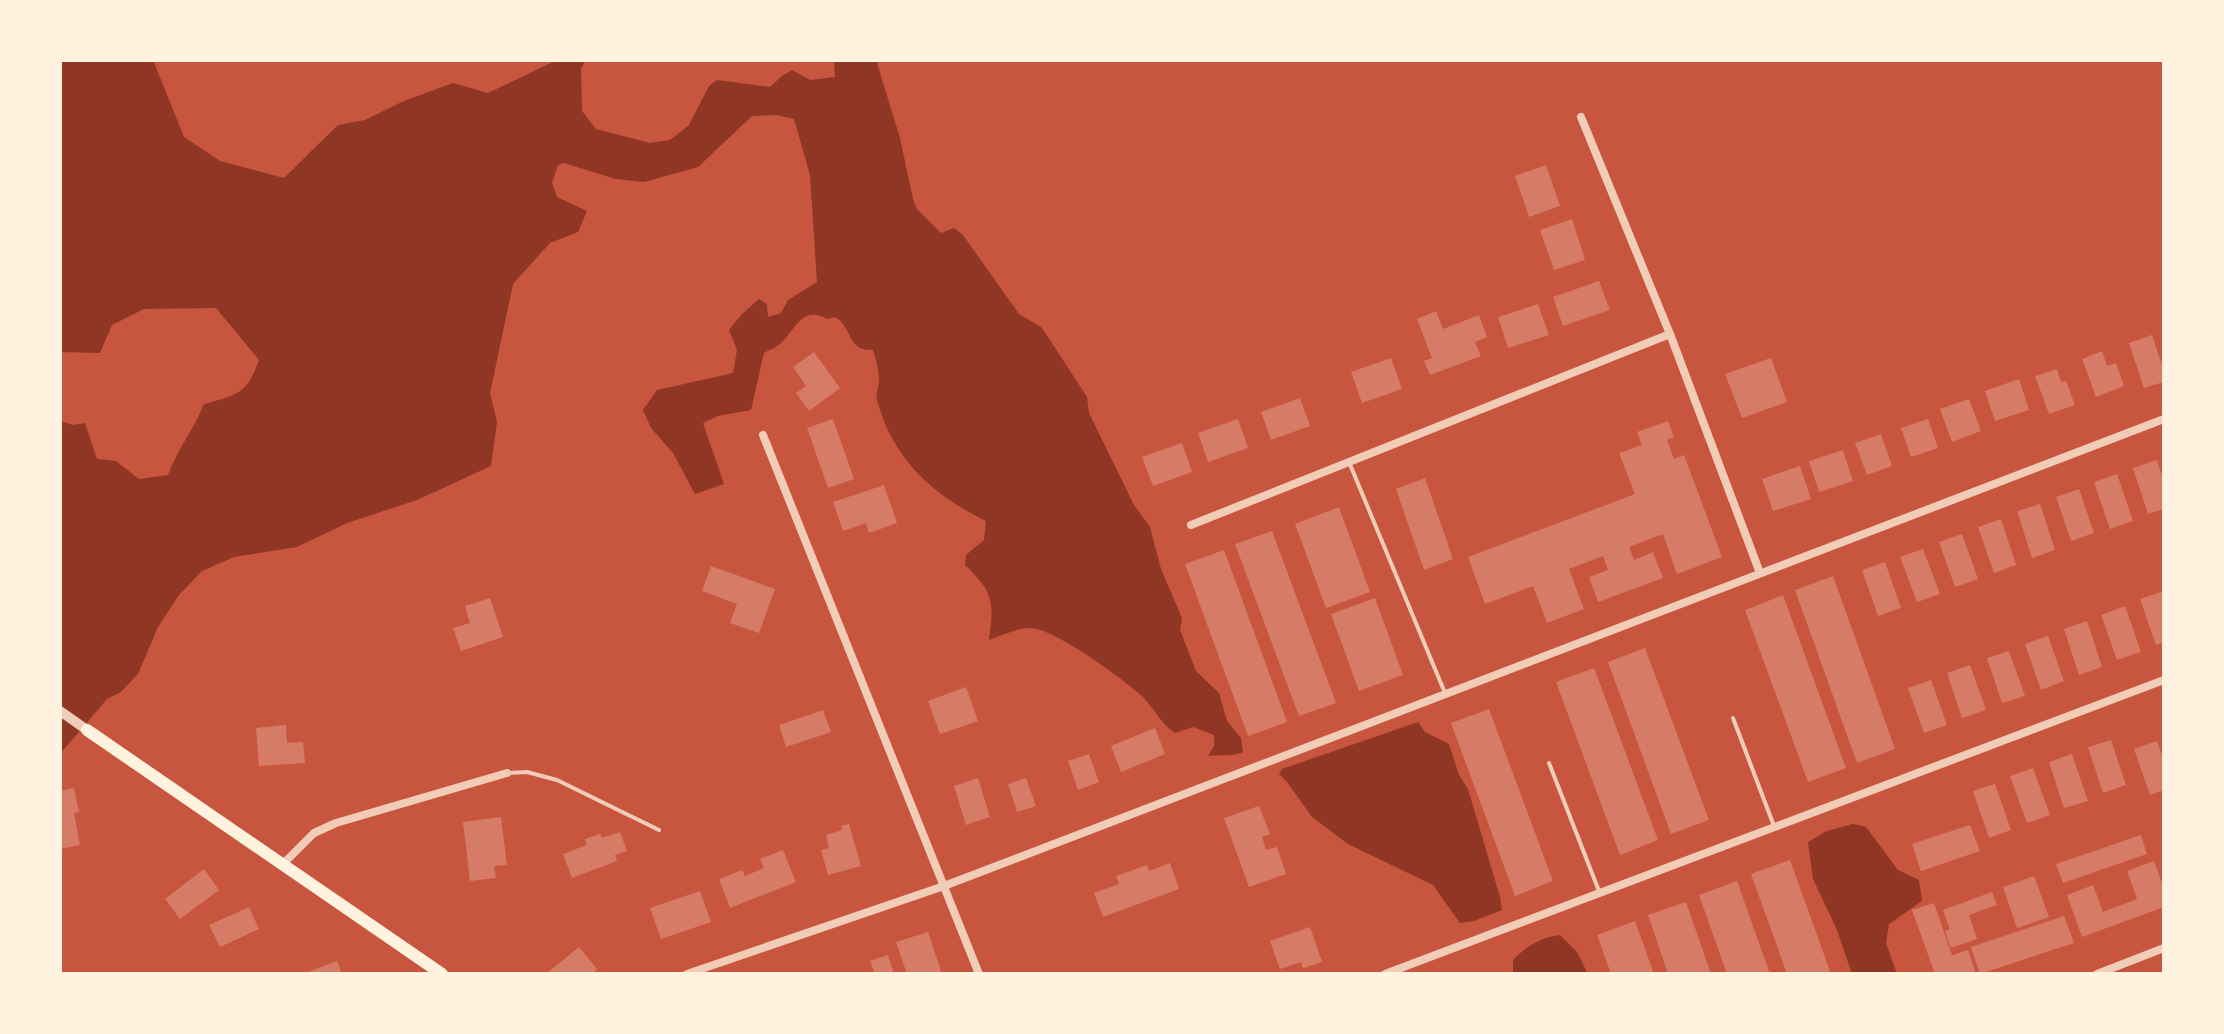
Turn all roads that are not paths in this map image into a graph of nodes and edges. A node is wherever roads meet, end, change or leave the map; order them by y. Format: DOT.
graph roads {
  1 [pos="1581,117"];
  2 [pos="1670,334"];
  3 [pos="2164,419"];
  4 [pos="763,435"];
  5 [pos="1349,462"];
  6 [pos="1191,525"];
  7 [pos="1760,573"];
  8 [pos="2164,680"];
  9 [pos="1445,694"];
  10 [pos="60,711"];
  11 [pos="1733,718"];
  12 [pos="87,730"];
  13 [pos="1549,763"];
  14 [pos="507,773"];
  15 [pos="1774,829"];
  16 [pos="659,830"];
  17 [pos="282,865"];
  18 [pos="944,886"];
  19 [pos="1600,894"];
  20 [pos="2164,948"];
  21 [pos="442,974"];
  22 [pos="687,974"];
  23 [pos="979,974"];
  24 [pos="1385,974"];
  25 [pos="2097,974"];
  1 -- 2 [label="street"];
  2 -- 5 [label="street"];
  2 -- 7 [label="street"];
  3 -- 7 [label="street"];
  4 -- 18 [label="street"];
  5 -- 6 [label="street"];
  5 -- 9 [label="lane"];
  7 -- 9 [label="street"];
  8 -- 15 [label="street"];
  9 -- 18 [label="street"];
  10 -- 12 [label="street"];
  11 -- 15 [label="lane"];
  12 -- 17 [label="main road"];
  13 -- 19 [label="lane"];
  14 -- 16 [label="lane"];
  14 -- 17 [label="street"];
  15 -- 19 [label="street"];
  17 -- 21 [label="main road"];
  18 -- 22 [label="street"];
  18 -- 23 [label="street"];
  19 -- 24 [label="street"];
  20 -- 25 [label="street"];
}
